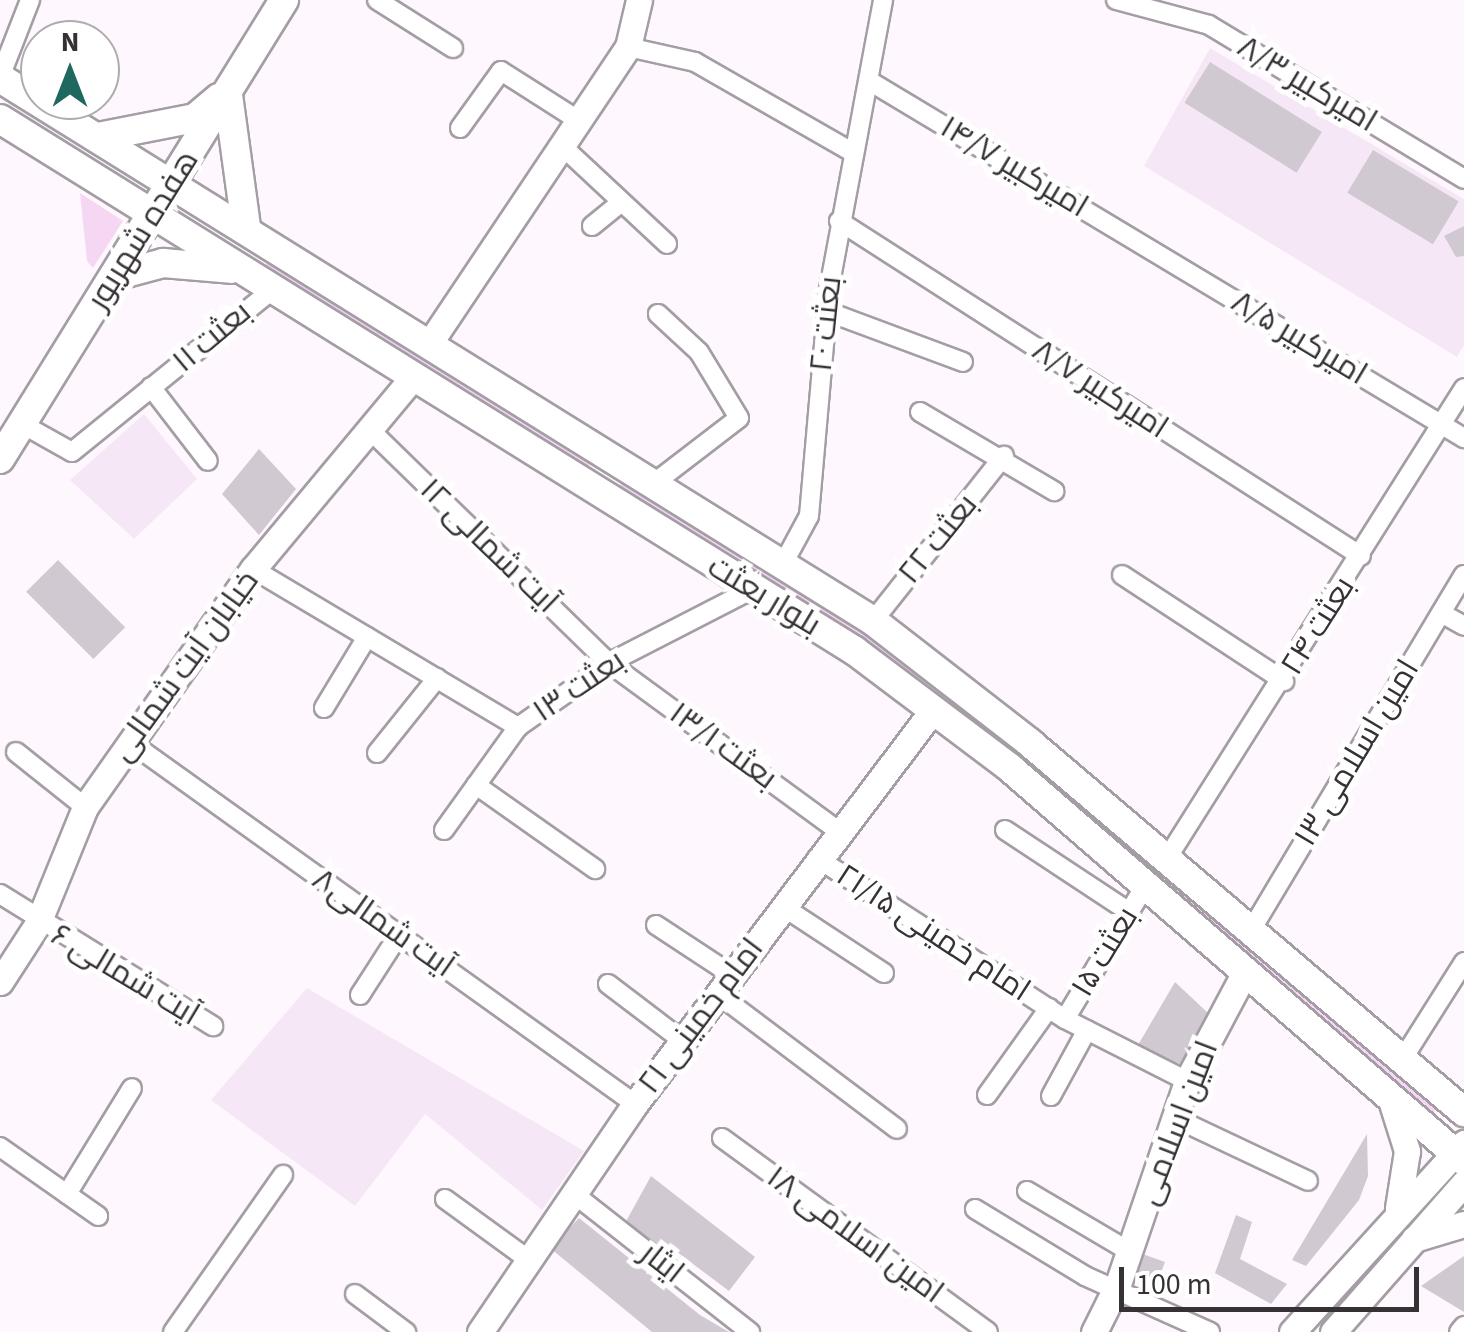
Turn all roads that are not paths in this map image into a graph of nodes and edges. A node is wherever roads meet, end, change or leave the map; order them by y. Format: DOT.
graph roads {
  1 [pos="30,0"];
  2 [pos="284,0"];
  3 [pos="377,0"];
  4 [pos="639,0"];
  5 [pos="883,0"];
  6 [pos="1116,0"];
  7 [pos="453,48"];
  8 [pos="628,48"];
  9 [pos="0,78"];
  10 [pos="871,82"];
  11 [pos="228,91"];
  12 [pos="0,119"];
  13 [pos="578,120"];
  14 [pos="460,128"];
  15 [pos="98,137"];
  16 [pos="561,145"];
  17 [pos="852,152"];
  18 [pos="166,177"];
  19 [pos="1464,178"];
  20 [pos="622,202"];
  21 [pos="146,211"];
  22 [pos="838,221"];
  23 [pos="246,226"];
  24 [pos="592,226"];
  25 [pos="271,242"];
  26 [pos="667,244"];
  27 [pos="1157,253"];
  28 [pos="248,273"];
  29 [pos="115,276"];
  30 [pos="273,289"];
  31 [pos="826,311"];
  32 [pos="658,314"];
  33 [pos="429,344"];
  34 [pos="70,348"];
  35 [pos="962,362"];
  36 [pos="413,378"];
  37 [pos="152,387"];
  38 [pos="1464,388"];
  39 [pos="920,412"];
  40 [pos="22,424"];
  41 [pos="1442,424"];
  42 [pos="370,430"];
  43 [pos="1464,438"];
  44 [pos="1004,456"];
  45 [pos="0,460"];
  46 [pos="612,460"];
  47 [pos="208,461"];
  48 [pos="653,484"];
  49 [pos="589,491"];
  50 [pos="1054,491"];
  51 [pos="1361,556"];
  52 [pos="783,564"];
  53 [pos="254,570"];
  54 [pos="1464,575"];
  55 [pos="1122,576"];
  56 [pos="753,589"];
  57 [pos="1441,614"];
  58 [pos="873,622"];
  59 [pos="1464,626"];
  60 [pos="367,637"];
  61 [pos="609,663"];
  62 [pos="436,678"];
  63 [pos="1284,682"];
  64 [pos="324,708"];
  65 [pos="934,709"];
  66 [pos="518,727"];
  67 [pos="130,742"];
  68 [pos="16,752"];
  69 [pos="378,754"];
  70 [pos="476,785"];
  71 [pos="85,808"];
  72 [pos="444,830"];
  73 [pos="837,830"];
  74 [pos="1005,830"];
  75 [pos="817,858"];
  76 [pos="1166,860"];
  77 [pos="595,870"];
  78 [pos="1146,884"];
  79 [pos="0,894"];
  80 [pos="782,906"];
  81 [pos="1128,912"];
  82 [pos="38,923"];
  83 [pos="656,925"];
  84 [pos="1250,932"];
  85 [pos="400,933"];
  86 [pos="1464,962"];
  87 [pos="1245,972"];
  88 [pos="884,974"];
  89 [pos="0,982"];
  90 [pos="608,984"];
  91 [pos="725,984"];
  92 [pos="360,995"];
  93 [pos="1049,1008"];
  94 [pos="1066,1019"];
  95 [pos="213,1026"];
  96 [pos="1087,1030"];
  97 [pos="683,1041"];
  98 [pos="1407,1051"];
  99 [pos="1187,1081"];
  100 [pos="132,1088"];
  101 [pos="987,1095"];
  102 [pos="1052,1096"];
  103 [pos="1390,1097"];
  104 [pos="635,1104"];
  105 [pos="1464,1112"];
  106 [pos="1175,1118"];
  107 [pos="897,1130"];
  108 [pos="722,1138"];
  109 [pos="0,1147"];
  110 [pos="1461,1152"];
  111 [pos="283,1175"];
  112 [pos="1308,1181"];
  113 [pos="1464,1183"];
  114 [pos="1027,1192"];
  115 [pos="67,1194"];
  116 [pos="574,1194"];
  117 [pos="445,1200"];
  118 [pos="975,1210"];
  119 [pos="1396,1214"];
  120 [pos="98,1216"];
  121 [pos="1464,1224"];
  122 [pos="1414,1239"];
  123 [pos="1130,1251"];
  124 [pos="529,1260"];
  125 [pos="1118,1284"];
  126 [pos="355,1294"];
  127 [pos="1464,1326"];
  128 [pos="486,1330"];
  129 [pos="172,1332"];
  130 [pos="406,1332"];
  131 [pos="750,1332"];
  132 [pos="988,1332"];
  133 [pos="1094,1332"];
  134 [pos="1210,1332"];
  135 [pos="1292,1332"];
  136 [pos="1333,1332"];
  137 [pos="1460,1332"];
  1 -- 9 [label="street"];
  2 -- 11 [label="main road, هفده شهریور"];
  3 -- 7 [label="street"];
  4 -- 8 [label="street"];
  5 -- 10 [label="street, بعثت ۲۰"];
  6 -- 19 [label="street, امیرکبیر ۸/۳"];
  8 -- 13 [label="street"];
  8 -- 17 [label="street"];
  9 -- 15 [label="main road, بلوار بعثت"];
  10 -- 17 [label="street, بعثت ۲۰"];
  10 -- 27 [label="street, امیرکبیر ۱۴/۷"];
  11 -- 15 [label="main road"];
  11 -- 18 [label="main road, هفده شهریور"];
  11 -- 23 [label="main road"];
  12 -- 21 [label="main road, بلوار بعثت"];
  13 -- 14 [label="street"];
  13 -- 16 [label="street"];
  15 -- 18 [label="main road, بلوار بعثت"];
  16 -- 20 [label="street"];
  16 -- 33 [label="street"];
  17 -- 22 [label="street, بعثت ۲۰"];
  18 -- 21 [label="main road, هفده شهریور"];
  18 -- 23 [label="main road, بلوار بعثت"];
  20 -- 24 [label="street"];
  20 -- 26 [label="street"];
  21 -- 28 [label="main road, بلوار بعثت"];
  21 -- 29 [label="main road, هفده شهریور"];
  21 -- 34 [label="main road"];
  22 -- 31 [label="street, بعثت ۲۰"];
  22 -- 51 [label="street, امیرکبیر ۸/۷"];
  23 -- 25 [label="main road, بلوار بعثت"];
  25 -- 28 [label="main road"];
  25 -- 33 [label="main road, بلوار بعثت"];
  27 -- 41 [label="street, امیرکبیر ۸/۵"];
  28 -- 29 [label="main road"];
  28 -- 30 [label="main road, بلوار بعثت"];
  29 -- 34 [label="main road, هفده شهریور"];
  30 -- 36 [label="main road, بلوار بعثت"];
  30 -- 37 [label="street, بعثت ۱۱"];
  31 -- 35 [label="street"];
  31 -- 52 [label="street, بعثت ۲۰"];
  32 -- 48 [label="street"];
  33 -- 46 [label="main road, بلوار بعثت"];
  34 -- 40 [label="main road, هفده شهریور"];
  36 -- 42 [label="street, خیابان آیت شمالی"];
  36 -- 49 [label="main road, بلوار بعثت"];
  37 -- 40 [label="street, بعثت ۱۱"];
  37 -- 47 [label="street"];
  38 -- 41 [label="street, بعثت ۲۴"];
  39 -- 44 [label="street"];
  40 -- 45 [label="main road, هفده شهریور"];
  41 -- 43 [label="street, امیرکبیر ۸/۵"];
  41 -- 51 [label="street, بعثت ۲۴"];
  42 -- 53 [label="street, خیابان آیت شمالی"];
  42 -- 61 [label="street, آیت شمالی ۱۲"];
  44 -- 50 [label="street"];
  44 -- 58 [label="street, بعثت ۲۲"];
  46 -- 48 [label="main road, بلوار بعثت"];
  46 -- 49 [label="main road"];
  48 -- 52 [label="main road, بلوار بعثت"];
  49 -- 56 [label="main road, بلوار بعثت"];
  51 -- 63 [label="street, بعثت ۲۴"];
  52 -- 58 [label="main road, بلوار بعثت"];
  53 -- 60 [label="street"];
  53 -- 67 [label="street, خیابان آیت شمالی"];
  54 -- 57 [label="street, امین اسلامی ۱۳"];
  55 -- 63 [label="street"];
  56 -- 61 [label="street, بعثت ۱۳"];
  56 -- 65 [label="main road, بلوار بعثت"];
  57 -- 59 [label="street"];
  57 -- 84 [label="street, امین اسلامی ۱۳"];
  58 -- 76 [label="main road, بلوار بعثت"];
  60 -- 62 [label="street"];
  60 -- 64 [label="street"];
  61 -- 66 [label="street, بعثت ۱۳"];
  61 -- 73 [label="street, بعثت ۱۳/۱"];
  62 -- 66 [label="street"];
  62 -- 69 [label="street"];
  63 -- 76 [label="street, بعثت ۲۴"];
  65 -- 73 [label="street, امام خمینی ۲۱"];
  65 -- 78 [label="main road, بلوار بعثت"];
  66 -- 70 [label="street, بعثت ۱۳"];
  67 -- 71 [label="street, خیابان آیت شمالی"];
  67 -- 85 [label="street, آیت شمالی۸"];
  68 -- 71 [label="street"];
  70 -- 72 [label="street, بعثت ۱۳"];
  70 -- 77 [label="street"];
  71 -- 82 [label="street, خیابان آیت شمالی"];
  73 -- 75 [label="street, امام خمینی ۲۱"];
  74 -- 81 [label="street"];
  75 -- 80 [label="street, امام خمینی ۲۱"];
  75 -- 93 [label="street, امام خمینی ۲۱/۱۵"];
  76 -- 84 [label="main road, بلوار بعثت"];
  78 -- 81 [label="street, بعثت ۱۵"];
  78 -- 87 [label="main road, بلوار بعثت"];
  79 -- 82 [label="street, آیت شمالی ۶"];
  80 -- 88 [label="street"];
  80 -- 91 [label="street, امام خمینی ۲۱"];
  81 -- 94 [label="street, بعثت ۱۵"];
  82 -- 89 [label="street, خیابان آیت شمالی"];
  82 -- 95 [label="street, آیت شمالی ۶"];
  83 -- 91 [label="street"];
  84 -- 98 [label="main road, بلوار بعثت"];
  85 -- 92 [label="street"];
  85 -- 104 [label="street, آیت شمالی۸"];
  86 -- 98 [label="street"];
  87 -- 99 [label="street, امین اسلامی"];
  87 -- 103 [label="main road, بلوار بعثت"];
  90 -- 97 [label="street"];
  91 -- 97 [label="street, امام خمینی ۲۱"];
  91 -- 107 [label="street"];
  93 -- 94 [label="street, امام خمینی ۲۱/۱۵"];
  93 -- 101 [label="street"];
  94 -- 96 [label="street, امام خمینی ۲۱/۱۵"];
  96 -- 99 [label="street, امام خمینی ۲۱/۱۵"];
  96 -- 102 [label="street"];
  97 -- 104 [label="street, امام خمینی ۲۱"];
  98 -- 105 [label="main road, بلوار بعثت"];
  99 -- 106 [label="street, امین اسلامی"];
  100 -- 115 [label="street"];
  103 -- 110 [label="main road, بلوار بعثت"];
  103 -- 119 [label="street"];
  104 -- 116 [label="street, امام خمینی ۲۱"];
  106 -- 112 [label="street"];
  106 -- 123 [label="street, امین اسلامی"];
  108 -- 132 [label="street, امین اسلامی ۱۸"];
  109 -- 115 [label="street"];
  110 -- 119 [label="street"];
  111 -- 129 [label="street"];
  113 -- 122 [label="street"];
  114 -- 123 [label="street"];
  115 -- 120 [label="street"];
  116 -- 124 [label="street, امام خمینی ۲۱"];
  116 -- 131 [label="street, ایثار"];
  117 -- 124 [label="street"];
  118 -- 125 [label="street"];
  119 -- 135 [label="street"];
  121 -- 122 [label="street"];
  122 -- 136 [label="street"];
  123 -- 125 [label="street, امین اسلامی"];
  124 -- 128 [label="street, امام خمینی ۲۱"];
  125 -- 133 [label="street, امین اسلامی"];
  125 -- 134 [label="street"];
  126 -- 130 [label="street"];
  127 -- 137 [label="street"];
}
